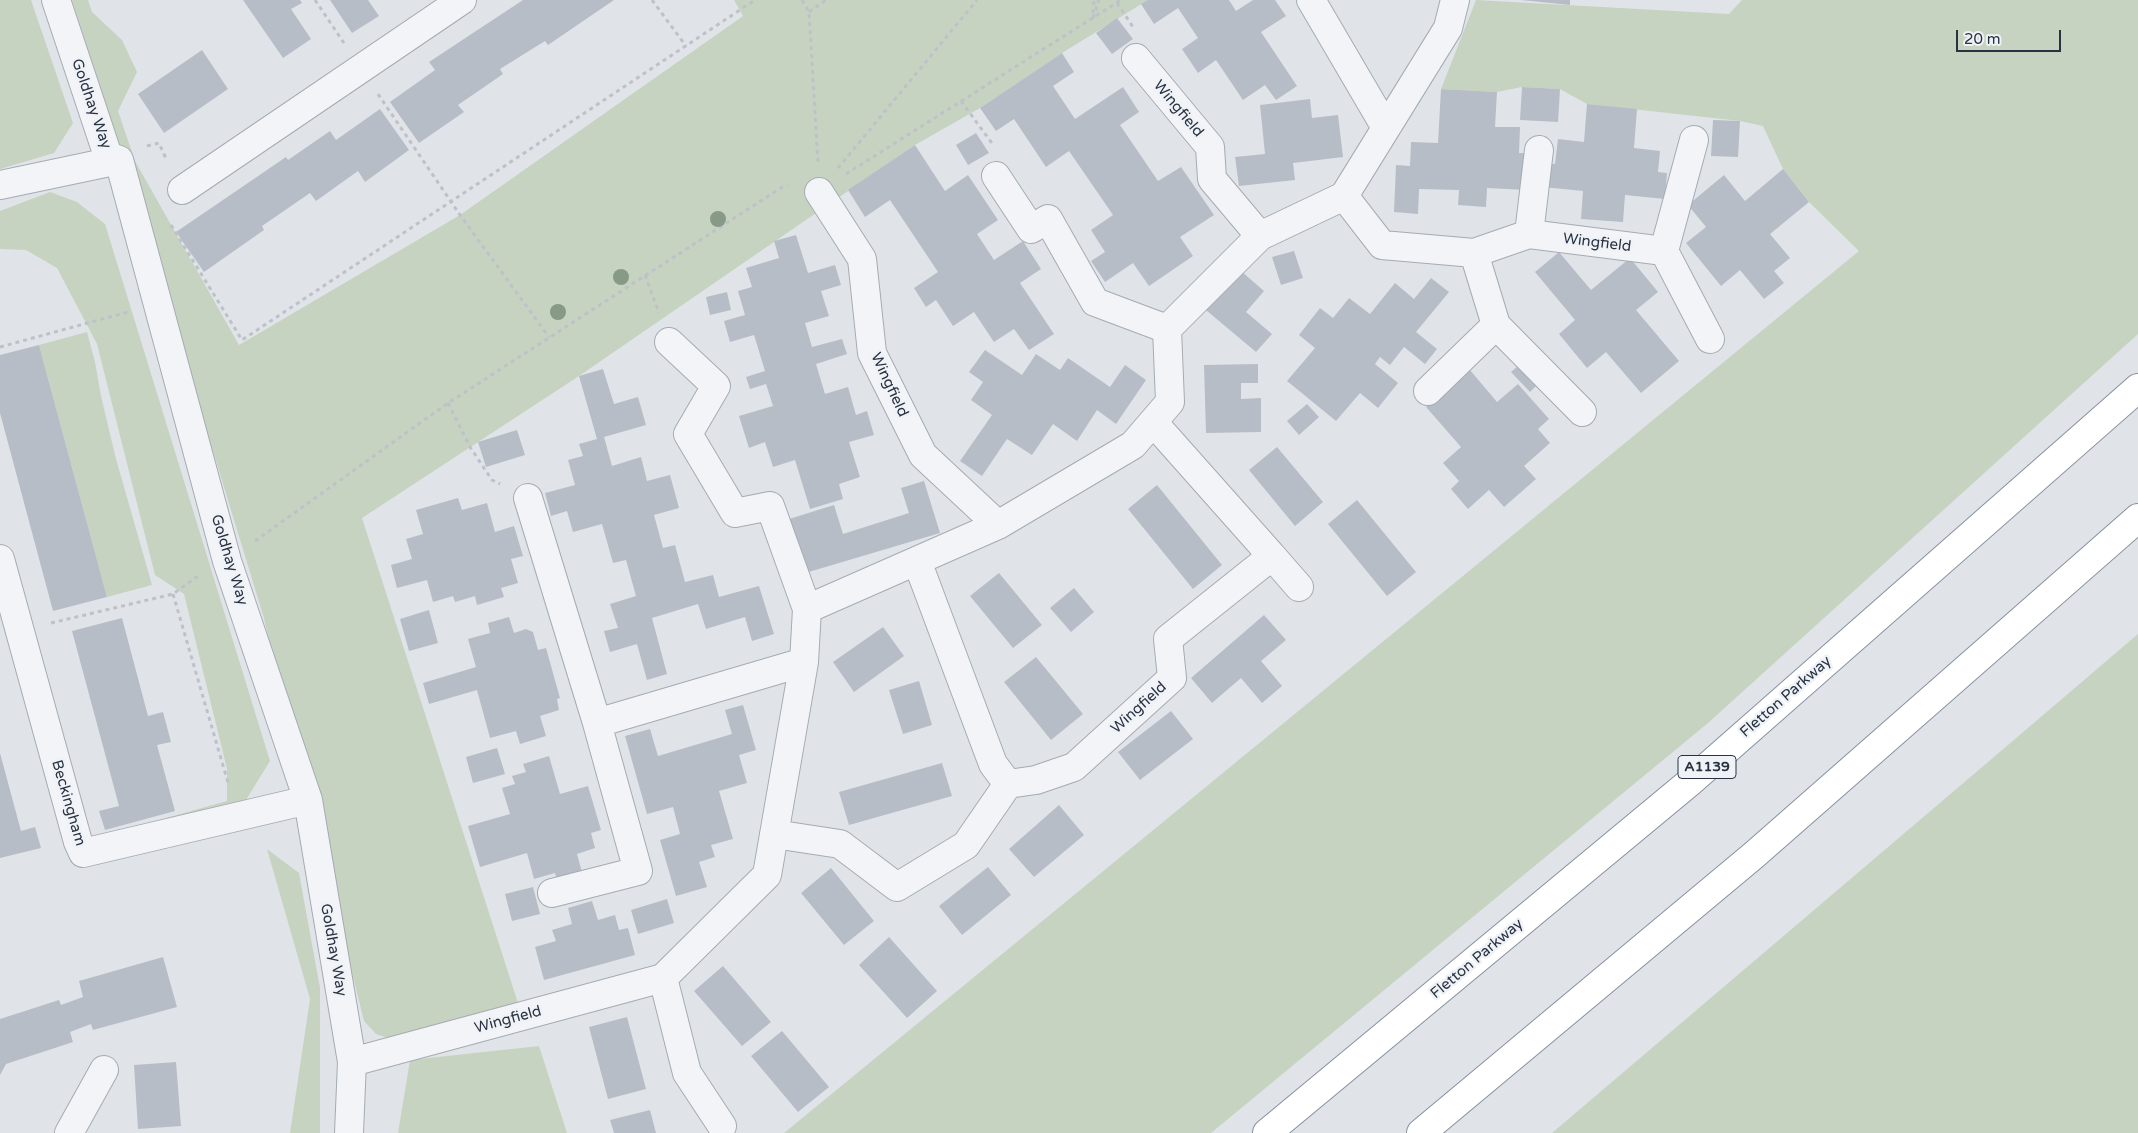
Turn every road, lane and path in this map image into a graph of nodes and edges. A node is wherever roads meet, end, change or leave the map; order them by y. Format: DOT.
graph roads {
  1 [pos="56,0"];
  2 [pos="315,0"];
  3 [pos="462,0"];
  4 [pos="652,0"];
  5 [pos="754,0"];
  6 [pos="802,0"];
  7 [pos="826,0"];
  8 [pos="977,0"];
  9 [pos="1094,0"];
  10 [pos="1099,0"];
  11 [pos="1122,0"];
  12 [pos="1311,0"];
  13 [pos="1455,0"];
  14 [pos="809,12"];
  15 [pos="1093,18"];
  16 [pos="686,46"];
  17 [pos="1136,58"];
  18 [pos="361,69"];
  19 [pos="961,101"];
  20 [pos="1386,128"];
  21 [pos="1694,140"];
  22 [pos="1539,150"];
  23 [pos="113,158"];
  24 [pos="996,176"];
  25 [pos="0,185"];
  26 [pos="182,190"];
  27 [pos="819,192"];
  28 [pos="1344,196"];
  29 [pos="451,201"];
  30 [pos="1529,234"];
  31 [pos="1260,236"];
  32 [pos="1664,251"];
  33 [pos="1474,253"];
  34 [pos="645,275"];
  35 [pos="157,304"];
  36 [pos="1496,324"];
  37 [pos="1167,329"];
  38 [pos="549,337"];
  39 [pos="1710,339"];
  40 [pos="669,342"];
  41 [pos="0,347"];
  42 [pos="2138,388"];
  43 [pos="1428,391"];
  44 [pos="448,403"];
  45 [pos="1582,412"];
  46 [pos="1153,422"];
  47 [pos="528,498"];
  48 [pos="2138,518"];
  49 [pos="998,525"];
  50 [pos="250,544"];
  51 [pos="1272,556"];
  52 [pos="0,559"];
  53 [pos="917,561"];
  54 [pos="199,575"];
  55 [pos="1299,587"];
  56 [pos="173,594"];
  57 [pos="807,609"];
  58 [pos="49,624"];
  59 [pos="804,662"];
  60 [pos="597,723"];
  61 [pos="1008,784"];
  62 [pos="232,795"];
  63 [pos="308,800"];
  64 [pos="774,834"];
  65 [pos="552,893"];
  66 [pos="663,978"];
  67 [pos="352,1062"];
  68 [pos="104,1070"];
  69 [pos="722,1126"];
  70 [pos="69,1133"];
  71 [pos="349,1133"];
  72 [pos="1267,1133"];
  73 [pos="1421,1133"];
  1 -- 23 [label="street, Goldhay Way"];
  2 -- 18 [label="path"];
  3 -- 18 [label="street"];
  4 -- 16 [label="path"];
  5 -- 16 [label="path"];
  6 -- 14 [label="path"];
  7 -- 14 [label="path"];
  8 -- 27 [label="path"];
  9 -- 15 [label="path"];
  10 -- 15 [label="path"];
  11 -- 15 [label="path"];
  12 -- 20 [label="street"];
  13 -- 20 [label="street"];
  14 -- 27 [label="path"];
  15 -- 19 [label="path"];
  16 -- 29 [label="path"];
  17 -- 31 [label="street, Wingfield"];
  18 -- 26 [label="street"];
  18 -- 29 [label="path"];
  19 -- 24 [label="path"];
  19 -- 27 [label="path"];
  20 -- 28 [label="street"];
  21 -- 32 [label="street"];
  22 -- 30 [label="street"];
  23 -- 25 [label="street"];
  23 -- 26 [label="path"];
  23 -- 35 [label="street, Goldhay Way"];
  24 -- 37 [label="street"];
  26 -- 29 [label="path"];
  27 -- 34 [label="path"];
  27 -- 49 [label="street, Wingfield"];
  28 -- 31 [label="street"];
  28 -- 33 [label="street, Wingfield"];
  29 -- 38 [label="path"];
  30 -- 32 [label="street, Wingfield"];
  30 -- 33 [label="street, Wingfield"];
  31 -- 37 [label="street"];
  32 -- 39 [label="street"];
  33 -- 36 [label="street"];
  34 -- 38 [label="path"];
  34 -- 40 [label="path"];
  35 -- 41 [label="path"];
  35 -- 63 [label="street, Goldhay Way"];
  36 -- 43 [label="street"];
  36 -- 45 [label="street"];
  37 -- 46 [label="street"];
  38 -- 44 [label="path"];
  40 -- 57 [label="street, Wingfield"];
  42 -- 72 [label="highway, Fletton Parkway / A1139"];
  44 -- 47 [label="path"];
  44 -- 50 [label="path"];
  46 -- 49 [label="street"];
  46 -- 51 [label="street"];
  47 -- 60 [label="street"];
  48 -- 73 [label="highway"];
  49 -- 53 [label="street"];
  51 -- 55 [label="street"];
  51 -- 61 [label="street, Wingfield"];
  52 -- 63 [label="street, Beckingham"];
  53 -- 57 [label="street"];
  53 -- 61 [label="street"];
  54 -- 56 [label="path"];
  56 -- 58 [label="path"];
  56 -- 62 [label="path"];
  57 -- 59 [label="street, Wingfield"];
  59 -- 60 [label="street"];
  59 -- 64 [label="street, Wingfield"];
  60 -- 65 [label="street"];
  61 -- 64 [label="street"];
  63 -- 67 [label="street, Goldhay Way"];
  64 -- 66 [label="street, Wingfield"];
  66 -- 67 [label="street, Wingfield"];
  66 -- 69 [label="street"];
  67 -- 71 [label="street, Goldhay Way"];
  68 -- 70 [label="street"];
}
